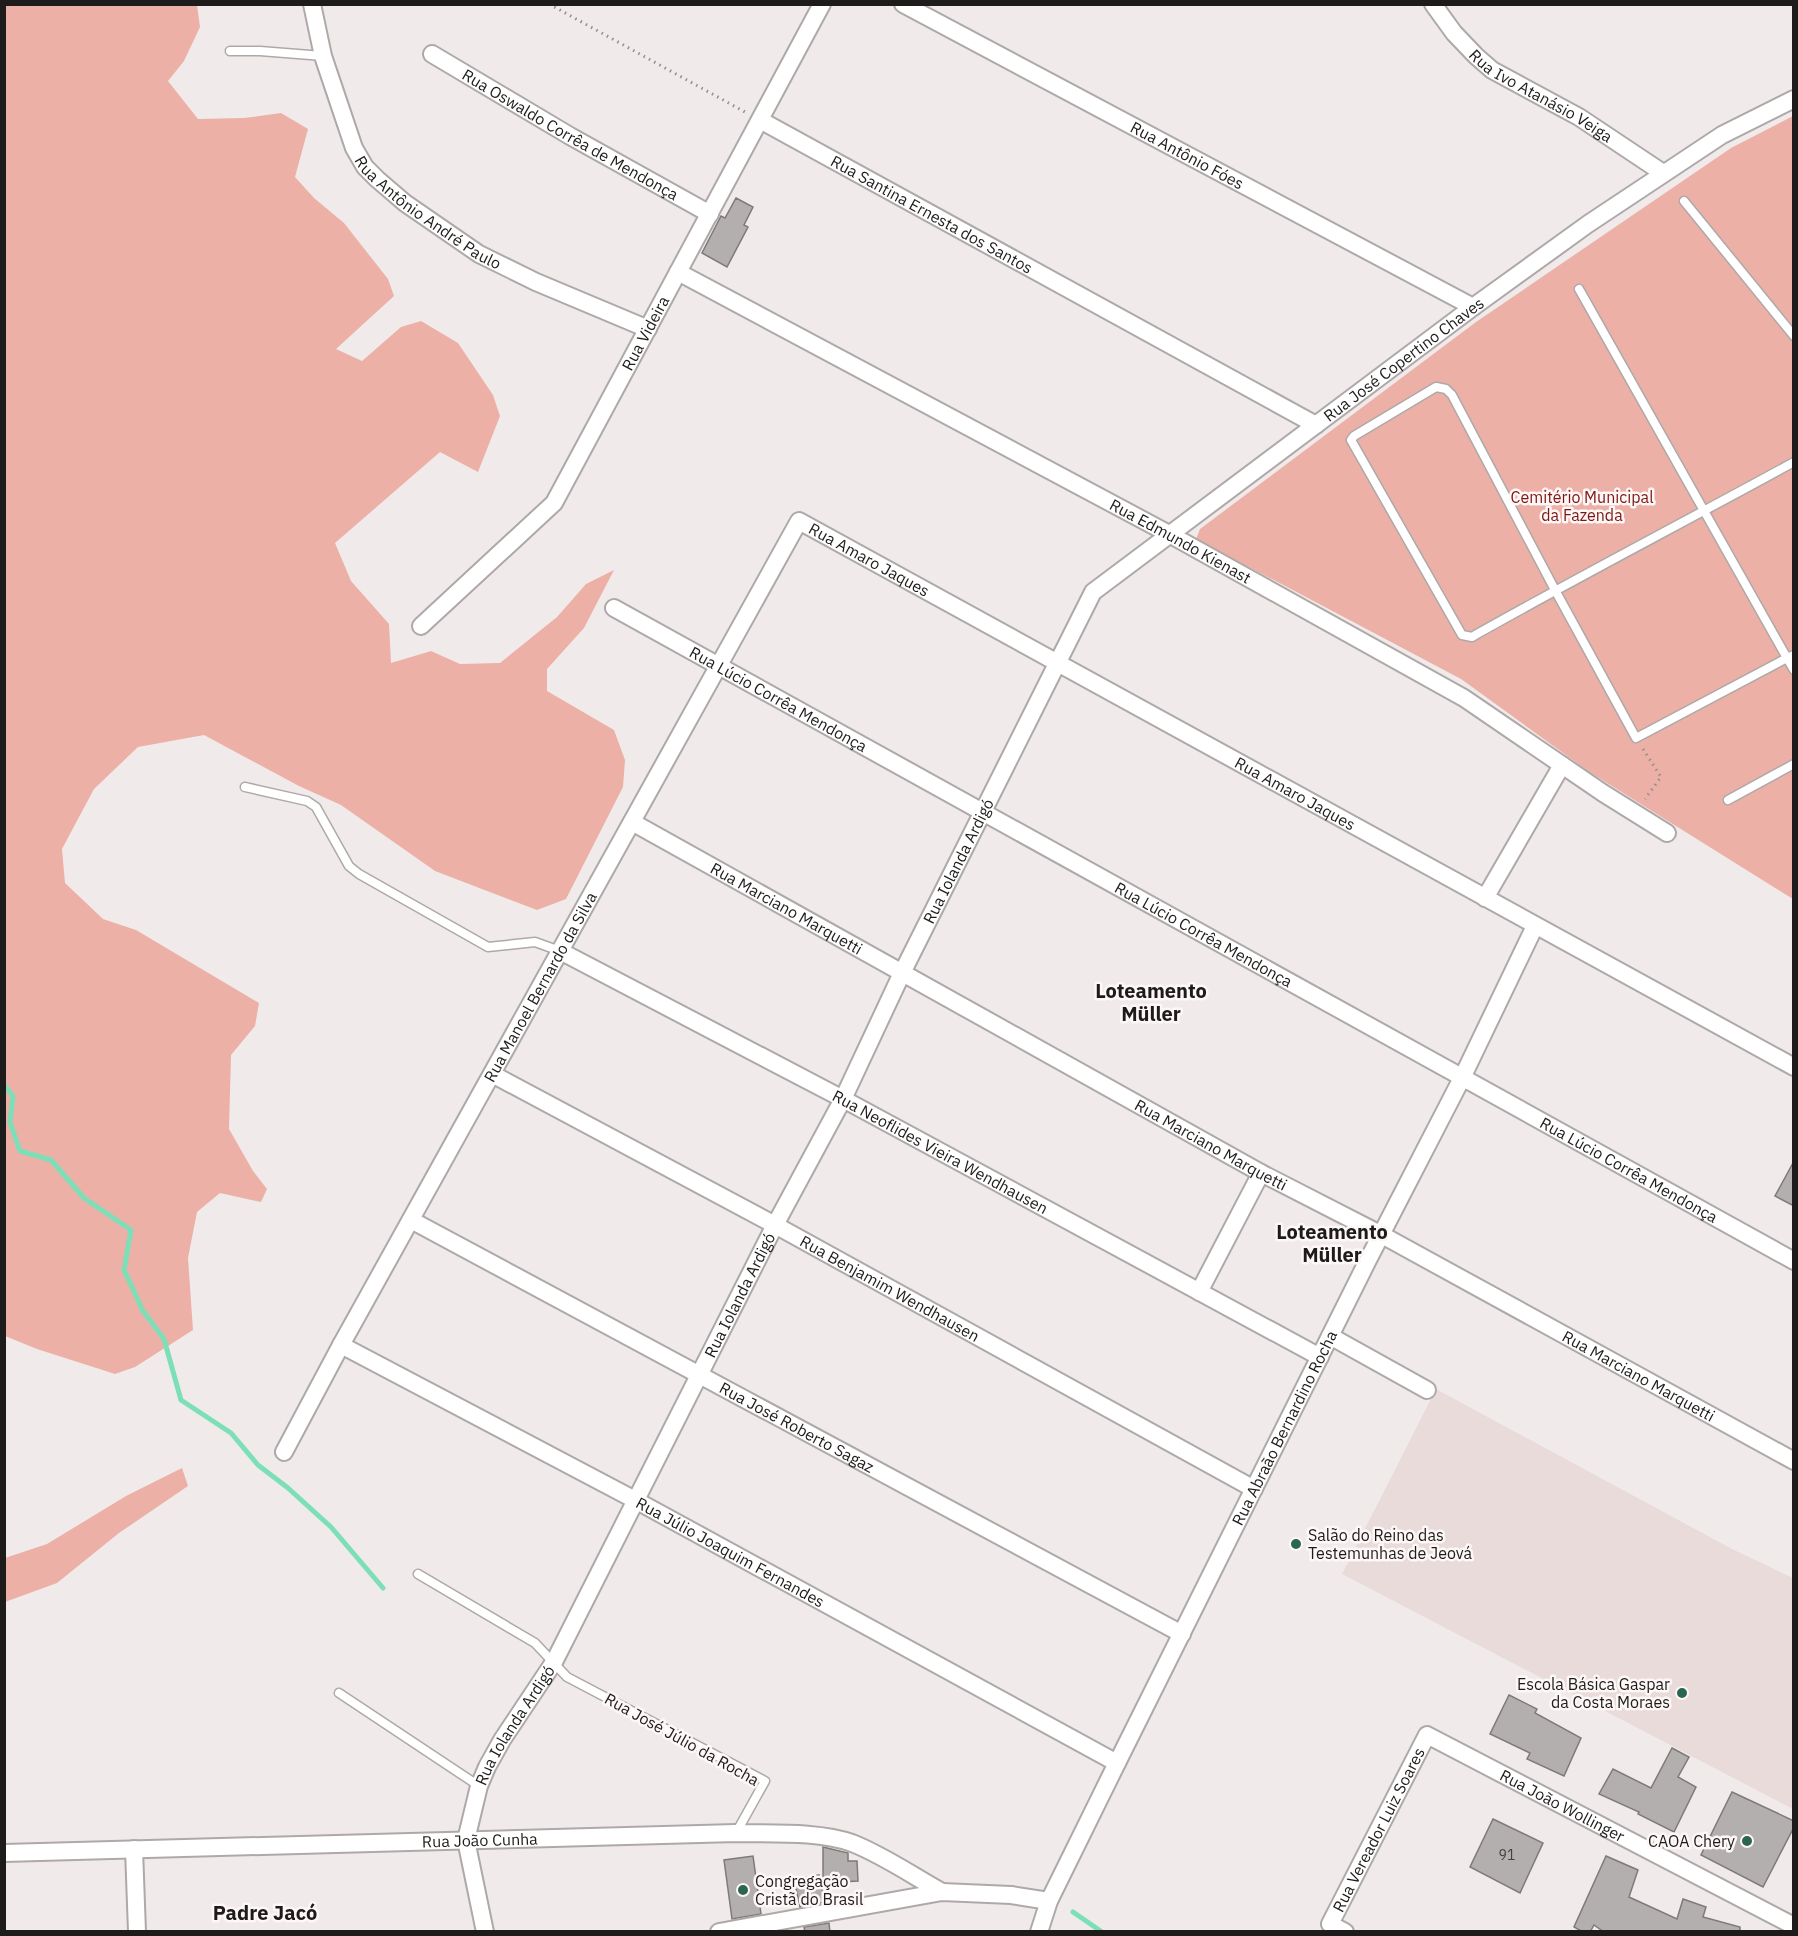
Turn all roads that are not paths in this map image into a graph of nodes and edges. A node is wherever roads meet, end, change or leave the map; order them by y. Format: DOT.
graph roads {
  1 [pos="312,4"];
  2 [pos="822,4"];
  3 [pos="903,4"];
  4 [pos="1433,4"];
  5 [pos="230,51"];
  6 [pos="432,54"];
  7 [pos="323,56"];
  8 [pos="1794,99"];
  9 [pos="760,120"];
  10 [pos="1663,173"];
  11 [pos="1684,201"];
  12 [pos="710,214"];
  13 [pos="678,272"];
  14 [pos="1579,289"];
  15 [pos="1473,307"];
  16 [pos="648,329"];
  17 [pos="1794,336"];
  18 [pos="1316,425"];
  19 [pos="1794,462"];
  20 [pos="1705,511"];
  21 [pos="799,521"];
  22 [pos="1169,534"];
  23 [pos="1555,590"];
  24 [pos="614,608"];
  25 [pos="421,626"];
  26 [pos="1790,657"];
  27 [pos="1057,663"];
  28 [pos="719,666"];
  29 [pos="1794,670"];
  30 [pos="1794,764"];
  31 [pos="1562,765"];
  32 [pos="245,787"];
  33 [pos="1728,800"];
  34 [pos="982,812"];
  35 [pos="632,822"];
  36 [pos="1667,833"];
  37 [pos="1485,898"];
  38 [pos="1536,926"];
  39 [pos="560,951"];
  40 [pos="902,973"];
  41 [pos="1794,1067"];
  42 [pos="492,1074"];
  43 [pos="1462,1078"];
  44 [pos="843,1099"];
  45 [pos="1261,1173"];
  46 [pos="411,1220"];
  47 [pos="775,1225"];
  48 [pos="1382,1236"];
  49 [pos="1794,1261"];
  50 [pos="1199,1292"];
  51 [pos="1330,1336"];
  52 [pos="341,1345"];
  53 [pos="1320,1357"];
  54 [pos="700,1374"];
  55 [pos="1427,1390"];
  56 [pos="284,1452"];
  57 [pos="1794,1461"];
  58 [pos="1254,1489"];
  59 [pos="637,1501"];
  60 [pos="418,1574"];
  61 [pos="1182,1634"];
  62 [pos="554,1662"];
  63 [pos="339,1693"];
  64 [pos="1427,1735"];
  65 [pos="1117,1763"];
  66 [pos="479,1786"];
  67 [pos="736,1833"];
  68 [pos="466,1840"];
  69 [pos="134,1850"];
  70 [pos="4,1853"];
  71 [pos="942,1892"];
  72 [pos="1049,1901"];
  73 [pos="1794,1926"];
  74 [pos="1338,1928"];
  75 [pos="137,1932"];
  76 [pos="485,1932"];
  77 [pos="719,1932"];
  78 [pos="1039,1932"];
  1 -- 7 [label="street, Rua Antônio André Paulo"];
  2 -- 9 [label="street, Rua Videira"];
  3 -- 15 [label="street, Rua Antônio Fóes"];
  4 -- 10 [label="street, Rua Ivo Atanásio Veiga"];
  5 -- 7 [label="lane"];
  6 -- 12 [label="street, Rua Oswaldo Corrêa de Mendonça"];
  7 -- 16 [label="street, Rua Antônio André Paulo"];
  8 -- 10 [label="street, Rua José Copertino Chaves"];
  9 -- 12 [label="street, Rua Videira"];
  9 -- 18 [label="street, Rua Santina Ernesta dos Santos"];
  10 -- 15 [label="street, Rua José Copertino Chaves"];
  11 -- 17 [label="lane"];
  12 -- 13 [label="street, Rua Videira"];
  13 -- 16 [label="street, Rua Videira"];
  13 -- 22 [label="street, Rua Edmundo Kienast"];
  14 -- 20 [label="lane"];
  15 -- 18 [label="street, Rua José Copertino Chaves"];
  16 -- 25 [label="street, Rua Videira"];
  18 -- 22 [label="street, Rua José Copertino Chaves"];
  19 -- 20 [label="lane"];
  20 -- 23 [label="lane"];
  20 -- 26 [label="lane"];
  21 -- 27 [label="street, Rua Amaro Jaques"];
  21 -- 28 [label="street, Rua Manoel Bernardo da Silva"];
  22 -- 27 [label="street, Rua José Copertino Chaves"];
  22 -- 31 [label="street, Rua Edmundo Kienast"];
  23 -- 23 [label="lane"];
  23 -- 26 [label="lane"];
  24 -- 28 [label="street, Rua Lúcio Corrêa Mendonça"];
  26 -- 29 [label="lane"];
  27 -- 34 [label="street, Rua Iolanda Ardigó"];
  27 -- 37 [label="street, Rua Amaro Jaques"];
  28 -- 34 [label="street, Rua Lúcio Corrêa Mendonça"];
  28 -- 35 [label="street, Rua Manoel Bernardo da Silva"];
  30 -- 33 [label="lane"];
  31 -- 36 [label="street, Rua Edmundo Kienast"];
  31 -- 37 [label="street"];
  32 -- 39 [label="lane"];
  34 -- 40 [label="street, Rua Iolanda Ardigó"];
  34 -- 43 [label="street, Rua Lúcio Corrêa Mendonça"];
  35 -- 39 [label="street, Rua Manoel Bernardo da Silva"];
  35 -- 40 [label="street, Rua Marciano Marquetti"];
  37 -- 38 [label="street, Rua Amaro Jaques"];
  38 -- 41 [label="street, Rua Amaro Jaques"];
  38 -- 43 [label="street, Rua Abraão Bernardino Rocha"];
  39 -- 42 [label="street, Rua Manoel Bernardo da Silva"];
  39 -- 44 [label="street, Rua Neoflides Vieira Wendhausen"];
  40 -- 44 [label="street, Rua Iolanda Ardigó"];
  40 -- 45 [label="street, Rua Marciano Marquetti"];
  42 -- 46 [label="street, Rua Manoel Bernardo da Silva"];
  42 -- 47 [label="street, Rua Benjamim Wendhausen"];
  43 -- 48 [label="street, Rua Abraão Bernardino Rocha"];
  43 -- 49 [label="street, Rua Lúcio Corrêa Mendonça"];
  44 -- 47 [label="street, Rua Iolanda Ardigó"];
  44 -- 50 [label="street, Rua Neoflides Vieira Wendhausen"];
  45 -- 48 [label="street, Rua Marciano Marquetti"];
  45 -- 50 [label="street"];
  46 -- 52 [label="street, Rua Manoel Bernardo da Silva"];
  46 -- 54 [label="street, Rua José Roberto Sagaz"];
  47 -- 54 [label="street, Rua Iolanda Ardigó"];
  47 -- 58 [label="street, Rua Benjamim Wendhausen"];
  48 -- 51 [label="street, Rua Abraão Bernardino Rocha"];
  48 -- 57 [label="street, Rua Marciano Marquetti"];
  50 -- 53 [label="street, Rua Neoflides Vieira Wendhausen"];
  51 -- 53 [label="street, Rua Abraão Bernardino Rocha"];
  51 -- 55 [label="street"];
  52 -- 56 [label="street, Rua Manoel Bernardo da Silva"];
  52 -- 59 [label="street, Rua Júlio Joaquim Fernandes"];
  53 -- 58 [label="street, Rua Abraão Bernardino Rocha"];
  54 -- 59 [label="street, Rua Iolanda Ardigó"];
  54 -- 61 [label="street, Rua José Roberto Sagaz"];
  58 -- 61 [label="street, Rua Abraão Bernardino Rocha"];
  59 -- 62 [label="street, Rua Iolanda Ardigó"];
  59 -- 65 [label="street, Rua Júlio Joaquim Fernandes"];
  60 -- 62 [label="lane"];
  61 -- 65 [label="street, Rua Abraão Bernardino Rocha"];
  62 -- 66 [label="street, Rua Iolanda Ardigó"];
  62 -- 67 [label="lane, Rua José Júlio da Rocha"];
  63 -- 66 [label="lane"];
  64 -- 73 [label="street, Rua João Wollinger"];
  64 -- 74 [label="street, Rua Vereador Luiz Soares"];
  65 -- 72 [label="street, Rua Abraão Bernardino Rocha"];
  66 -- 68 [label="street, Rua Iolanda Ardigó"];
  67 -- 68 [label="street, Rua João Cunha"];
  67 -- 71 [label="street, Rua João Cunha"];
  68 -- 69 [label="street, Rua João Cunha"];
  68 -- 76 [label="street, Rua Iolanda Ardigó"];
  69 -- 70 [label="street, Rua João Cunha"];
  69 -- 75 [label="street"];
  71 -- 72 [label="street"];
  71 -- 77 [label="street"];
  72 -- 78 [label="street, Rua Abraão Bernardino Rocha"];
}
